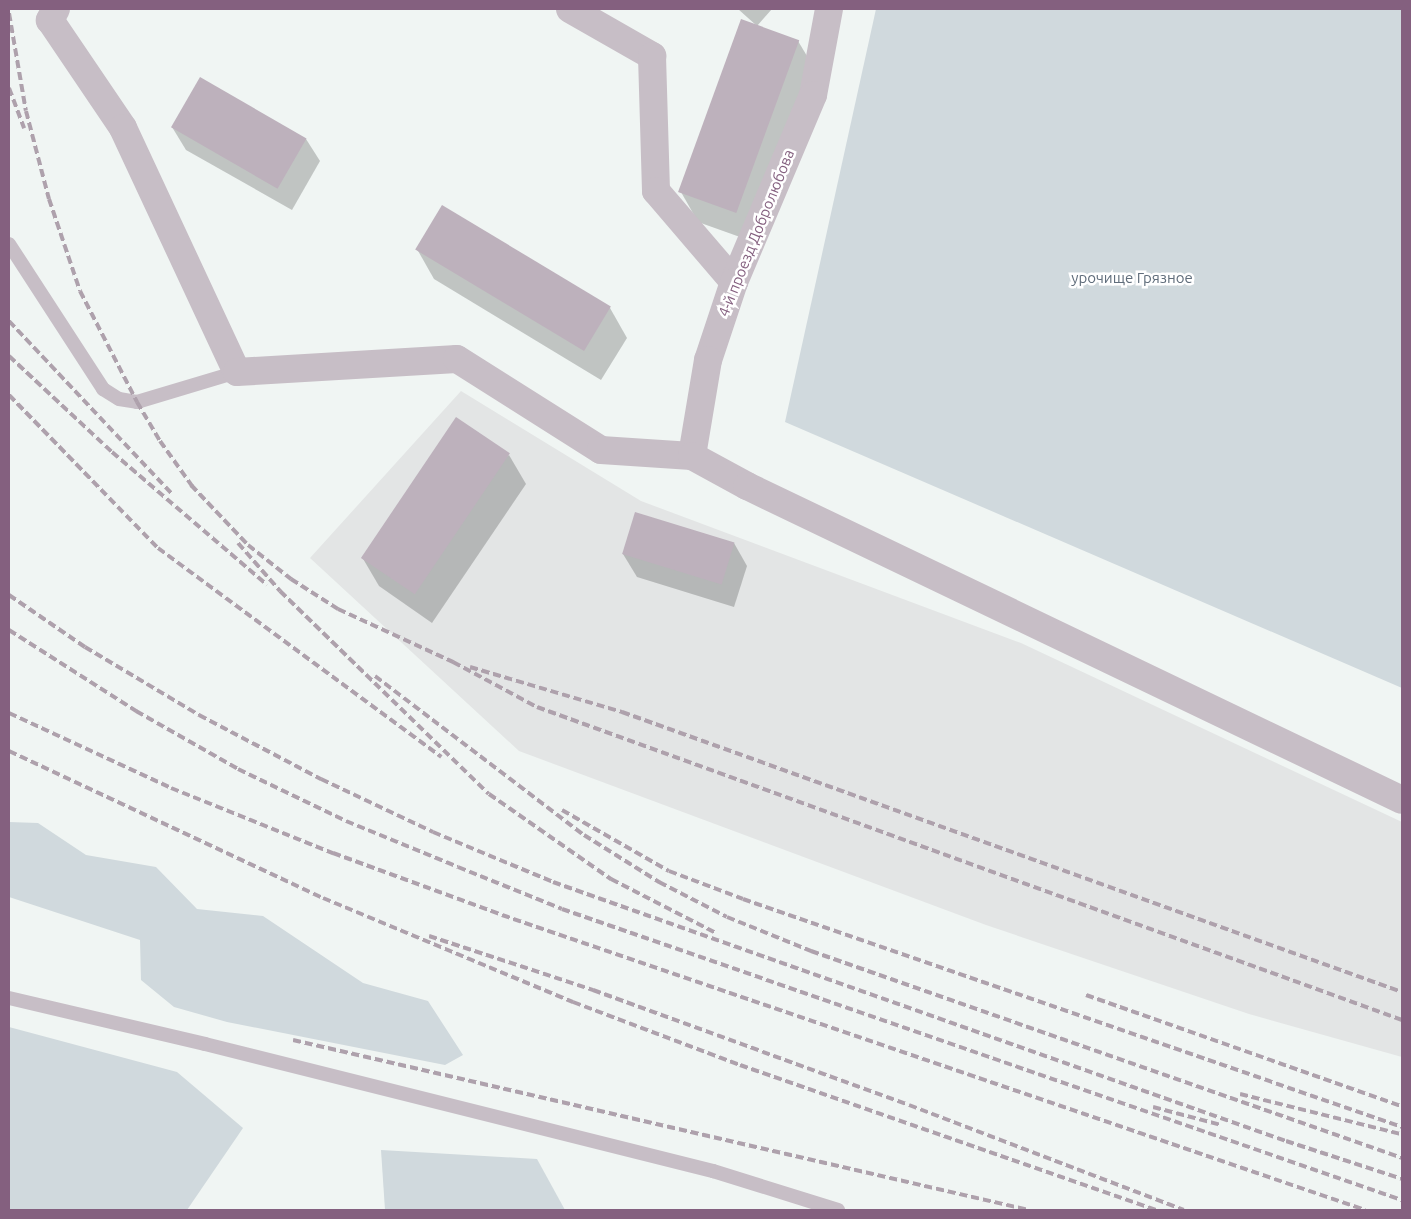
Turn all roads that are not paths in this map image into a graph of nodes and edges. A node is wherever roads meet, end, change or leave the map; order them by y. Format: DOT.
graph roads {
  1 [pos="56,9"];
  2 [pos="570,9"];
  3 [pos="829,9"];
  4 [pos="9,244"];
  5 [pos="734,282"];
  6 [pos="237,372"];
  7 [pos="692,456"];
  8 [pos="1402,800"];
  9 [pos="9,998"];
  10 [pos="838,1210"];
  1 -- 6 [label="street"];
  2 -- 5 [label="street"];
  3 -- 5 [label="street, 4-й проезд Добролюбова"];
  4 -- 6 [label="lane"];
  5 -- 7 [label="street, 4-й проезд Добролюбова"];
  6 -- 7 [label="street"];
  7 -- 8 [label="street"];
  9 -- 10 [label="lane"];
}
